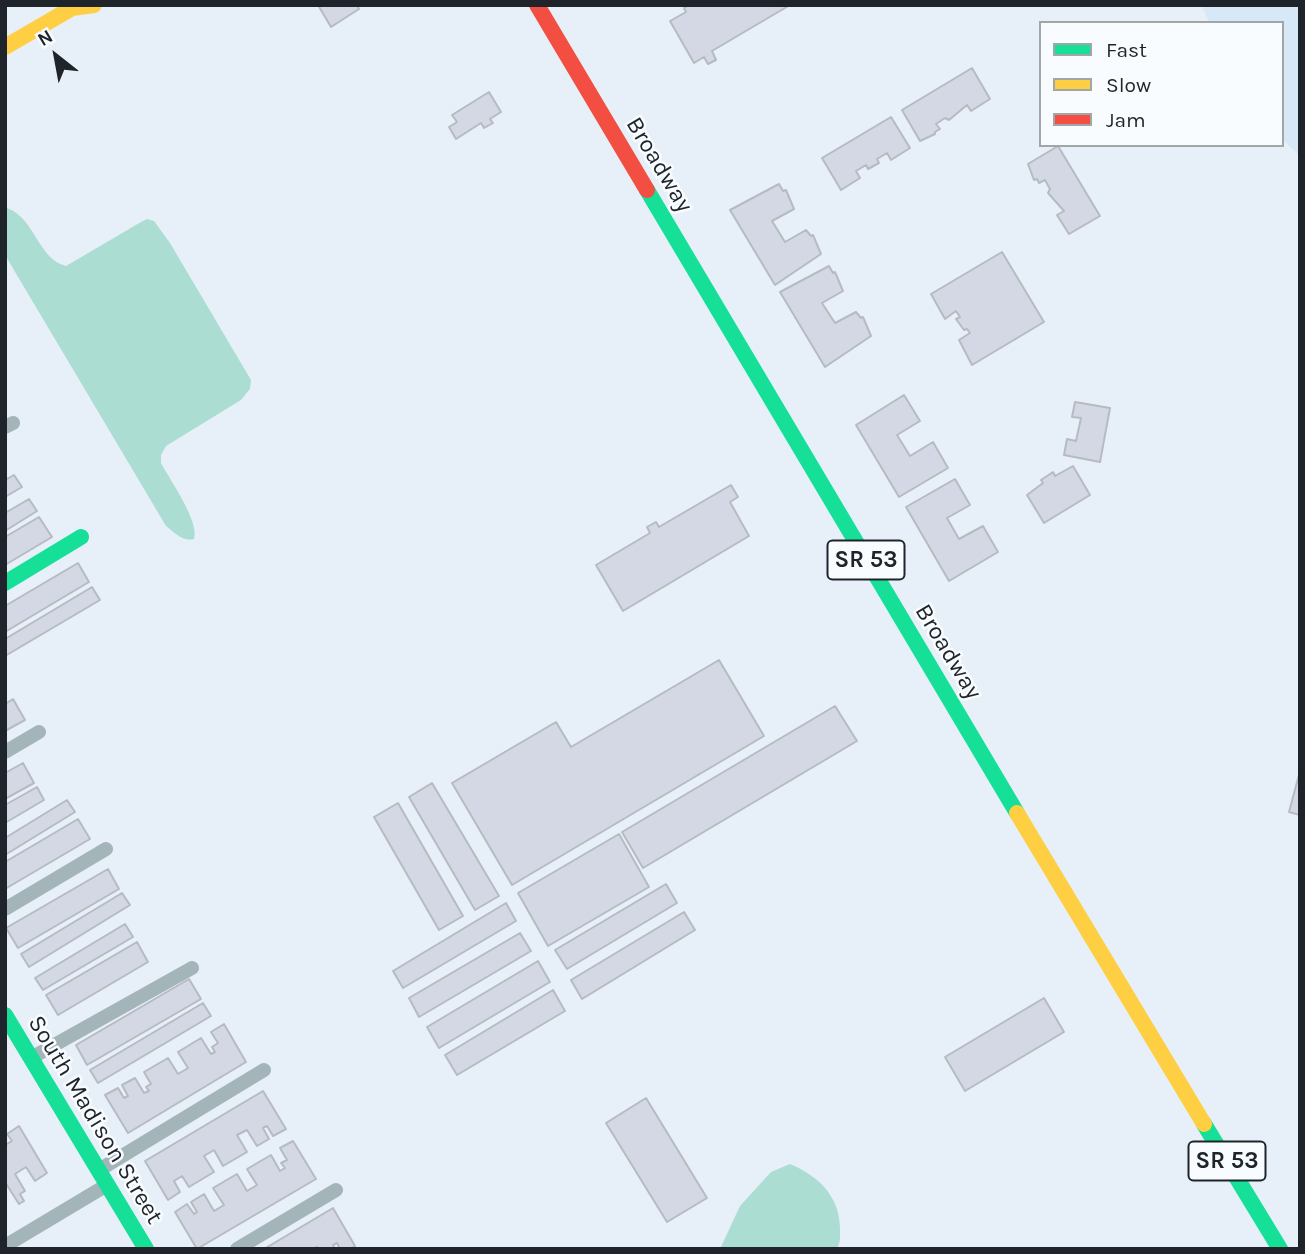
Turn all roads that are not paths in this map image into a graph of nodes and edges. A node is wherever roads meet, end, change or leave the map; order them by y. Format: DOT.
graph roads {
  1 [pos="94,5"];
  2 [pos="537,5"];
  3 [pos="72,7"];
  4 [pos="5,47"];
  5 [pos="81,537"];
  6 [pos="5,583"];
  7 [pos="39,732"];
  8 [pos="5,752"];
  9 [pos="106,849"];
  10 [pos="5,909"];
  11 [pos="192,968"];
  12 [pos="5,1015"];
  13 [pos="31,1058"];
  14 [pos="264,1070"];
  15 [pos="99,1170"];
  16 [pos="107,1185"];
  17 [pos="336,1189"];
  18 [pos="5,1246"];
  19 [pos="146,1249"];
  20 [pos="237,1249"];
  21 [pos="1280,1249"];
  1 -- 3 [label="main road"];
  2 -- 21 [label="main road, Broadway / SR 53"];
  3 -- 4 [label="main road"];
  5 -- 6 [label="main road"];
  7 -- 8 [label="street"];
  9 -- 10 [label="street"];
  11 -- 13 [label="street"];
  12 -- 13 [label="main road, South Madison Street"];
  13 -- 15 [label="main road, South Madison Street"];
  14 -- 15 [label="street"];
  15 -- 16 [label="main road, South Madison Street"];
  16 -- 18 [label="street"];
  16 -- 19 [label="main road, South Madison Street"];
  17 -- 20 [label="street"];
}
